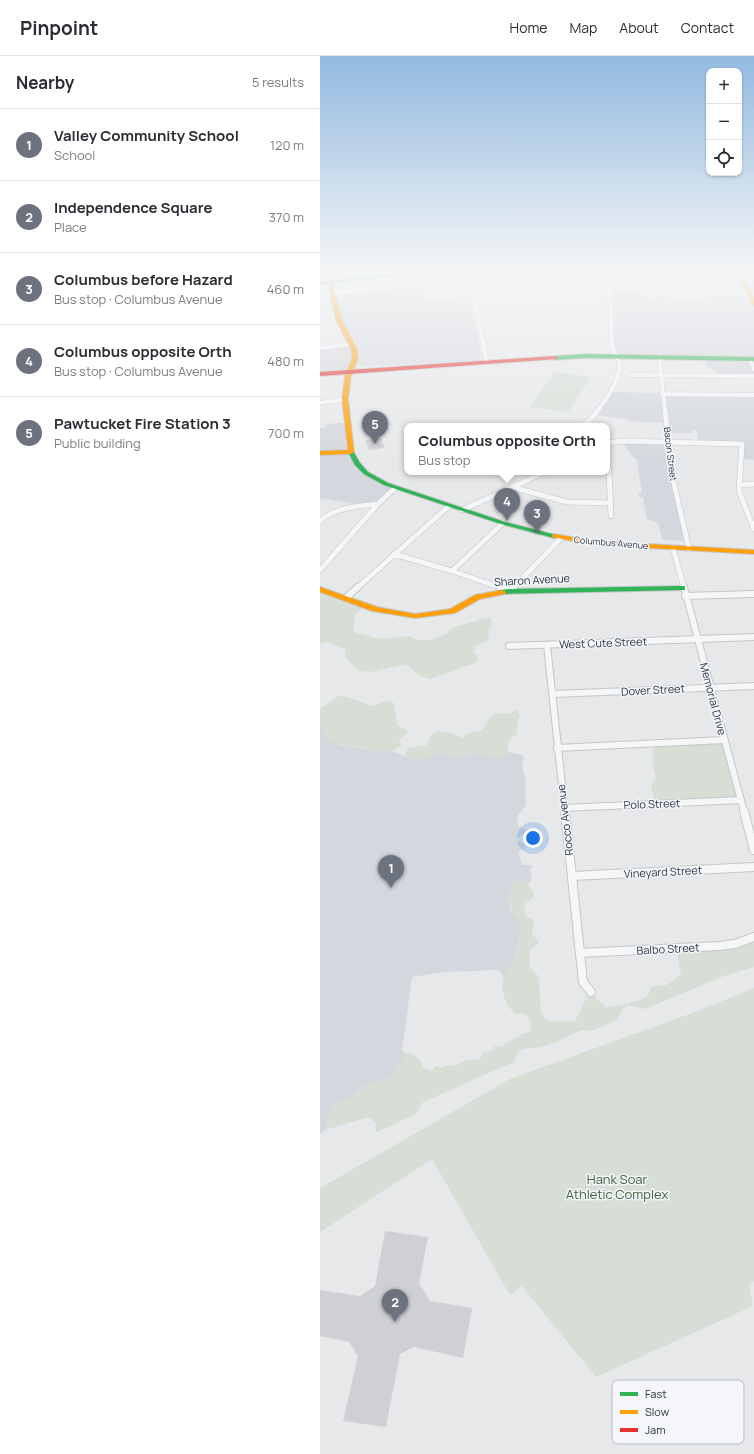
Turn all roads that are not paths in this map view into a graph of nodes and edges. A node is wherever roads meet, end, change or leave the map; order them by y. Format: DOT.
graph roads {
  1 [pos="348,336"];
  2 [pos="482,336"];
  3 [pos="612,336"];
  4 [pos="352,344"];
  5 [pos="320,348"];
  6 [pos="617,357"];
  7 [pos="659,358"];
  8 [pos="752,359"];
  9 [pos="487,362"];
  10 [pos="351,367"];
  11 [pos="754,369"];
  12 [pos="320,374"];
  13 [pos="631,375"];
  14 [pos="661,375"];
  15 [pos="754,376"];
  16 [pos="662,394"];
  17 [pos="754,395"];
  18 [pos="345,400"];
  19 [pos="320,403"];
  20 [pos="584,423"];
  21 [pos="610,442"];
  22 [pos="668,442"];
  23 [pos="351,450"];
  24 [pos="320,453"];
  25 [pos="538,475"];
  26 [pos="610,475"];
  27 [pos="739,484"];
  28 [pos="754,484"];
  29 [pos="512,487"];
  30 [pos="396,488"];
  31 [pos="611,503"];
  32 [pos="378,504"];
  33 [pos="449,506"];
  34 [pos="462,510"];
  35 [pos="611,516"];
  36 [pos="752,516"];
  37 [pos="320,521"];
  38 [pos="503,523"];
  39 [pos="754,529"];
  40 [pos="561,538"];
  41 [pos="673,548"];
  42 [pos="689,549"];
  43 [pos="754,552"];
  44 [pos="394,554"];
  45 [pos="320,570"];
  46 [pos="452,571"];
  47 [pos="320,589"];
  48 [pos="510,591"];
  49 [pos="684,592"];
  50 [pos="754,594"];
  51 [pos="346,598"];
  52 [pos="754,637"];
  53 [pos="697,640"];
  54 [pos="547,645"];
  55 [pos="509,646"];
  56 [pos="754,686"];
  57 [pos="710,687"];
  58 [pos="552,694"];
  59 [pos="724,740"];
  60 [pos="557,748"];
  61 [pos="741,800"];
  62 [pos="564,808"];
  63 [pos="754,850"];
  64 [pos="754,867"];
  65 [pos="572,876"];
  66 [pos="754,937"];
  67 [pos="580,953"];
  68 [pos="591,992"];
  1 -- 4 [label="street"];
  2 -- 9 [label="street"];
  3 -- 6 [label="street"];
  4 -- 5 [label="street"];
  4 -- 10 [label="street"];
  6 -- 7 [label="street"];
  6 -- 9 [label="street"];
  6 -- 20 [label="street"];
  7 -- 8 [label="street"];
  7 -- 14 [label="street, Bacon Street"];
  8 -- 11 [label="street"];
  9 -- 10 [label="street"];
  10 -- 12 [label="street"];
  10 -- 18 [label="street"];
  13 -- 14 [label="street"];
  14 -- 15 [label="street"];
  14 -- 16 [label="street, Bacon Street"];
  16 -- 17 [label="street"];
  16 -- 22 [label="street, Bacon Street"];
  18 -- 19 [label="street"];
  18 -- 23 [label="street"];
  21 -- 22 [label="street"];
  22 -- 27 [label="street"];
  22 -- 42 [label="street, Bacon Street"];
  23 -- 24 [label="street"];
  23 -- 30 [label="street, Columbus Avenue"];
  25 -- 29 [label="street"];
  26 -- 31 [label="street"];
  27 -- 28 [label="street"];
  27 -- 36 [label="street"];
  29 -- 31 [label="street"];
  29 -- 34 [label="street"];
  30 -- 32 [label="street"];
  30 -- 33 [label="street, Columbus Avenue"];
  31 -- 35 [label="street"];
  32 -- 37 [label="street"];
  32 -- 45 [label="street"];
  33 -- 34 [label="street, Columbus Avenue"];
  33 -- 44 [label="street"];
  34 -- 38 [label="street, Columbus Avenue"];
  36 -- 39 [label="street"];
  38 -- 40 [label="street, Columbus Avenue"];
  38 -- 46 [label="street"];
  40 -- 41 [label="street, Columbus Avenue"];
  40 -- 48 [label="street"];
  41 -- 42 [label="street, Columbus Avenue"];
  41 -- 49 [label="street, Memorial Drive"];
  42 -- 43 [label="street, Columbus Avenue"];
  44 -- 46 [label="street"];
  44 -- 51 [label="street"];
  46 -- 48 [label="street"];
  47 -- 51 [label="street, Sharon Avenue"];
  48 -- 49 [label="street, Sharon Avenue"];
  48 -- 51 [label="street, Sharon Avenue"];
  49 -- 50 [label="street"];
  49 -- 53 [label="street, Memorial Drive"];
  52 -- 53 [label="street, West Cute Street"];
  53 -- 54 [label="street, West Cute Street"];
  53 -- 57 [label="street, Memorial Drive"];
  54 -- 55 [label="street, West Cute Street"];
  54 -- 58 [label="street, Rocco Avenue"];
  56 -- 57 [label="street, Dover Street"];
  57 -- 58 [label="street, Dover Street"];
  57 -- 59 [label="street, Memorial Drive"];
  58 -- 60 [label="street, Rocco Avenue"];
  59 -- 60 [label="street"];
  59 -- 61 [label="street, Memorial Drive"];
  60 -- 62 [label="street, Rocco Avenue"];
  61 -- 62 [label="street, Polo Street"];
  61 -- 63 [label="street, Memorial Drive"];
  62 -- 65 [label="street, Rocco Avenue"];
  64 -- 65 [label="street, Vineyard Street"];
  65 -- 67 [label="street, Rocco Avenue"];
  66 -- 67 [label="street, Balbo Street"];
  67 -- 68 [label="street, Rocco Avenue"];
}
